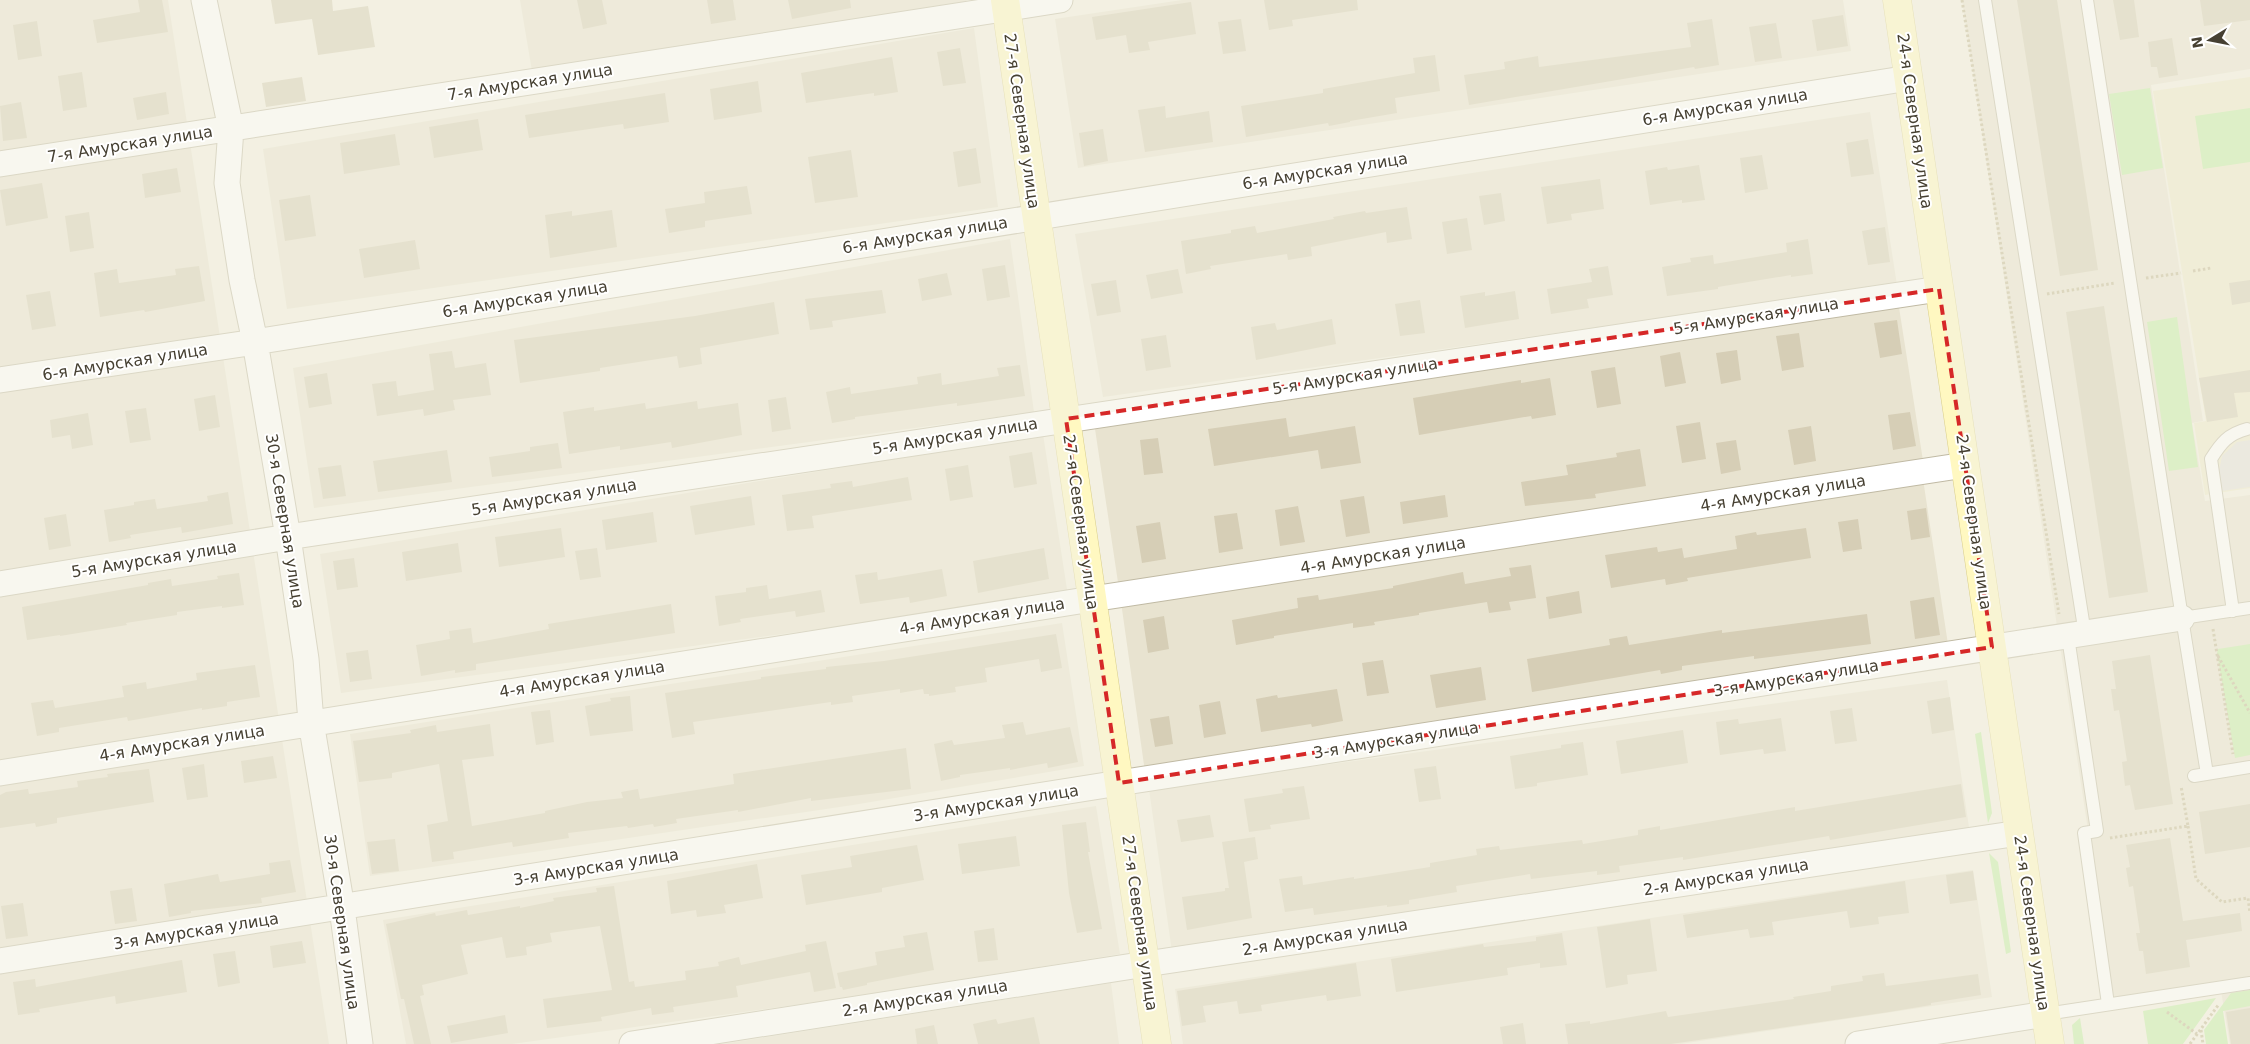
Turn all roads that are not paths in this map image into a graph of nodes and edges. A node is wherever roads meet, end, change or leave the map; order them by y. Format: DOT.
graph roads {
  1 [pos="204,0"];
  2 [pos="1060,0"];
  3 [pos="1897,0"];
  4 [pos="1985,0"];
  5 [pos="2087,0"];
  6 [pos="1005,4"];
  7 [pos="1909,78"];
  8 [pos="231,129"];
  9 [pos="0,164"];
  10 [pos="1036,218"];
  11 [pos="1940,289"];
  12 [pos="255,342"];
  13 [pos="0,380"];
  14 [pos="1066,419"];
  15 [pos="2247,429"];
  16 [pos="1965,465"];
  17 [pos="288,537"];
  18 [pos="0,584"];
  19 [pos="1092,599"];
  20 [pos="2250,608"];
  21 [pos="2233,611"];
  22 [pos="2182,618"];
  23 [pos="2071,631"];
  24 [pos="1992,647"];
  25 [pos="311,722"];
  26 [pos="2250,767"];
  27 [pos="0,772"];
  28 [pos="1119,783"];
  29 [pos="2019,833"];
  30 [pos="342,908"];
  31 [pos="0,961"];
  32 [pos="1146,964"];
  33 [pos="2250,983"];
  34 [pos="2108,1004"];
  35 [pos="2046,1014"];
  36 [pos="360,1044"];
  37 [pos="632,1044"];
  38 [pos="1157,1044"];
  39 [pos="1858,1044"];
  40 [pos="2050,1044"];
  1 -- 8 [label="street, 30-я Северная улица"];
  2 -- 6 [label="street, 7-я Амурская улица"];
  3 -- 7 [label="main road, 24-я Северная улица"];
  4 -- 23 [label="lane"];
  5 -- 22 [label="lane"];
  6 -- 8 [label="street, 7-я Амурская улица"];
  6 -- 10 [label="main road, 27-я Северная улица"];
  7 -- 10 [label="street, 6-я Амурская улица"];
  7 -- 11 [label="main road, 24-я Северная улица"];
  8 -- 9 [label="street, 7-я Амурская улица"];
  8 -- 12 [label="street, 30-я Северная улица"];
  10 -- 12 [label="street, 6-я Амурская улица"];
  10 -- 14 [label="main road, 27-я Северная улица"];
  11 -- 14 [label="street, 5-я Амурская улица"];
  11 -- 16 [label="main road, 24-я Северная улица"];
  12 -- 13 [label="street, 6-я Амурская улица"];
  12 -- 17 [label="street, 30-я Северная улица"];
  14 -- 17 [label="street, 5-я Амурская улица"];
  14 -- 19 [label="main road, 27-я Северная улица"];
  15 -- 21 [label="lane"];
  16 -- 19 [label="street, 4-я Амурская улица"];
  16 -- 24 [label="main road, 24-я Северная улица"];
  17 -- 18 [label="street, 5-я Амурская улица"];
  17 -- 25 [label="street, 30-я Северная улица"];
  19 -- 25 [label="street, 4-я Амурская улица"];
  19 -- 28 [label="main road, 27-я Северная улица"];
  20 -- 21 [label="lane"];
  21 -- 22 [label="lane"];
  22 -- 23 [label="street, 3-я Амурская улица"];
  22 -- 26 [label="lane"];
  23 -- 24 [label="street, 3-я Амурская улица"];
  23 -- 34 [label="lane"];
  24 -- 28 [label="street, 3-я Амурская улица"];
  24 -- 29 [label="main road, 24-я Северная улица"];
  25 -- 27 [label="street, 4-я Амурская улица"];
  25 -- 30 [label="street, 30-я Северная улица"];
  28 -- 30 [label="street, 3-я Амурская улица"];
  28 -- 32 [label="main road, 27-я Северная улица"];
  29 -- 32 [label="street, 2-я Амурская улица"];
  29 -- 35 [label="main road, 24-я Северная улица"];
  30 -- 31 [label="street, 3-я Амурская улица"];
  30 -- 36 [label="street, 30-я Северная улица"];
  32 -- 37 [label="street, 2-я Амурская улица"];
  32 -- 38 [label="main road, 27-я Северная улица"];
  33 -- 34 [label="lane"];
  34 -- 35 [label="lane"];
  35 -- 39 [label="street"];
  35 -- 40 [label="main road, 24-я Северная улица"];
}
